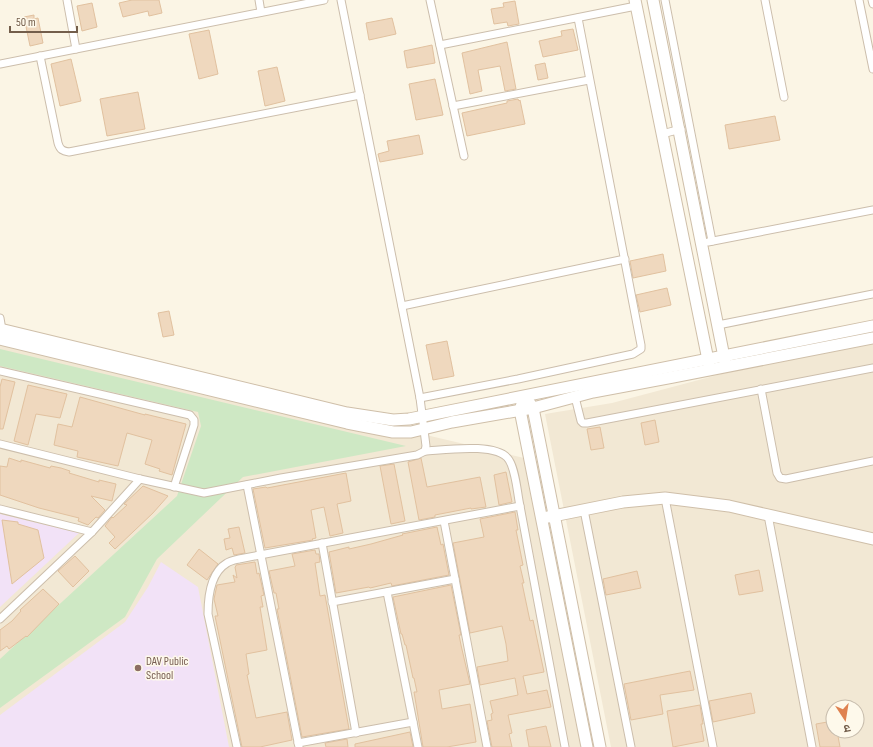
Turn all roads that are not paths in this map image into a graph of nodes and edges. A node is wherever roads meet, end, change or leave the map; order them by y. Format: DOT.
graph roads {
  1 [pos="67,0"];
  2 [pos="259,0"];
  3 [pos="324,0"];
  4 [pos="341,0"];
  5 [pos="430,0"];
  6 [pos="653,0"];
  7 [pos="665,0"];
  8 [pos="765,0"];
  9 [pos="859,0"];
  10 [pos="872,0"];
  11 [pos="636,3"];
  12 [pos="873,4"];
  13 [pos="261,12"];
  14 [pos="578,18"];
  15 [pos="440,45"];
  16 [pos="76,49"];
  17 [pos="40,56"];
  18 [pos="0,64"];
  19 [pos="873,69"];
  20 [pos="589,80"];
  21 [pos="360,95"];
  22 [pos="784,97"];
  23 [pos="453,106"];
  24 [pos="684,128"];
  25 [pos="662,134"];
  26 [pos="464,156"];
  27 [pos="873,210"];
  28 [pos="707,242"];
  29 [pos="625,259"];
  30 [pos="873,294"];
  31 [pos="402,306"];
  32 [pos="0,318"];
  33 [pos="718,325"];
  34 [pos="873,326"];
  35 [pos="1,333"];
  36 [pos="873,338"];
  37 [pos="724,356"];
  38 [pos="709,364"];
  39 [pos="726,367"];
  40 [pos="873,368"];
  41 [pos="0,371"];
  42 [pos="761,389"];
  43 [pos="525,396"];
  44 [pos="575,397"];
  45 [pos="420,398"];
  46 [pos="533,408"];
  47 [pos="520,410"];
  48 [pos="421,416"];
  49 [pos="424,429"];
  50 [pos="0,444"];
  51 [pos="425,451"];
  52 [pos="873,461"];
  53 [pos="140,479"];
  54 [pos="247,485"];
  55 [pos="177,487"];
  56 [pos="664,498"];
  57 [pos="520,506"];
  58 [pos="0,509"];
  59 [pos="584,510"];
  60 [pos="768,515"];
  61 [pos="554,516"];
  62 [pos="541,518"];
  63 [pos="444,521"];
  64 [pos="92,532"];
  65 [pos="873,539"];
  66 [pos="322,542"];
  67 [pos="261,554"];
  68 [pos="455,579"];
  69 [pos="387,592"];
  70 [pos="332,602"];
  71 [pos="0,619"];
  72 [pos="413,722"];
  73 [pos="356,733"];
  74 [pos="298,745"];
  75 [pos="237,747"];
  76 [pos="418,747"];
  77 [pos="487,747"];
  78 [pos="566,747"];
  79 [pos="587,747"];
  80 [pos="600,747"];
  81 [pos="631,747"];
  82 [pos="713,747"];
  83 [pos="812,747"];
  1 -- 16 [label="street"];
  2 -- 13 [label="street"];
  3 -- 13 [label="street"];
  4 -- 21 [label="street"];
  5 -- 15 [label="street"];
  6 -- 24 [label="street"];
  7 -- 24 [label="street"];
  8 -- 22 [label="street"];
  9 -- 19 [label="street"];
  10 -- 12 [label="street"];
  11 -- 14 [label="street"];
  11 -- 25 [label="street"];
  13 -- 16 [label="street"];
  14 -- 15 [label="street"];
  14 -- 20 [label="street"];
  15 -- 23 [label="street"];
  16 -- 17 [label="street"];
  17 -- 18 [label="street"];
  17 -- 21 [label="street"];
  20 -- 23 [label="street"];
  20 -- 29 [label="street"];
  21 -- 31 [label="street"];
  23 -- 26 [label="street"];
  24 -- 25 [label="street"];
  24 -- 28 [label="street"];
  25 -- 38 [label="street"];
  27 -- 28 [label="street"];
  28 -- 33 [label="street"];
  29 -- 31 [label="street"];
  29 -- 45 [label="street"];
  30 -- 33 [label="street"];
  31 -- 45 [label="street"];
  32 -- 35 [label="street"];
  33 -- 37 [label="street"];
  34 -- 37 [label="street"];
  35 -- 48 [label="street"];
  35 -- 49 [label="street"];
  36 -- 39 [label="street"];
  37 -- 38 [label="street"];
  37 -- 39 [label="street"];
  38 -- 39 [label="street"];
  38 -- 43 [label="street"];
  38 -- 44 [label="street"];
  40 -- 42 [label="street"];
  41 -- 55 [label="street"];
  42 -- 44 [label="street"];
  42 -- 52 [label="street"];
  43 -- 46 [label="street"];
  43 -- 47 [label="street"];
  43 -- 48 [label="street"];
  44 -- 46 [label="street"];
  45 -- 48 [label="street"];
  46 -- 47 [label="street"];
  46 -- 61 [label="street"];
  47 -- 49 [label="street"];
  47 -- 62 [label="street"];
  48 -- 49 [label="street"];
  49 -- 51 [label="street"];
  50 -- 53 [label="street"];
  51 -- 54 [label="street"];
  51 -- 57 [label="street"];
  53 -- 55 [label="street"];
  53 -- 64 [label="street"];
  54 -- 55 [label="street"];
  54 -- 67 [label="street"];
  56 -- 59 [label="street"];
  56 -- 60 [label="street"];
  56 -- 82 [label="street"];
  57 -- 63 [label="street"];
  57 -- 78 [label="street"];
  58 -- 64 [label="street"];
  59 -- 61 [label="street"];
  59 -- 81 [label="street"];
  60 -- 65 [label="street"];
  60 -- 83 [label="street"];
  61 -- 62 [label="street"];
  61 -- 80 [label="street"];
  62 -- 79 [label="street"];
  63 -- 66 [label="street"];
  63 -- 68 [label="street"];
  64 -- 71 [label="street"];
  66 -- 67 [label="street"];
  66 -- 70 [label="street"];
  67 -- 74 [label="street"];
  67 -- 75 [label="street"];
  68 -- 69 [label="street"];
  68 -- 77 [label="street"];
  69 -- 70 [label="street"];
  69 -- 72 [label="street"];
  70 -- 73 [label="street"];
  72 -- 73 [label="street"];
  72 -- 76 [label="street"];
  73 -- 74 [label="street"];
}
